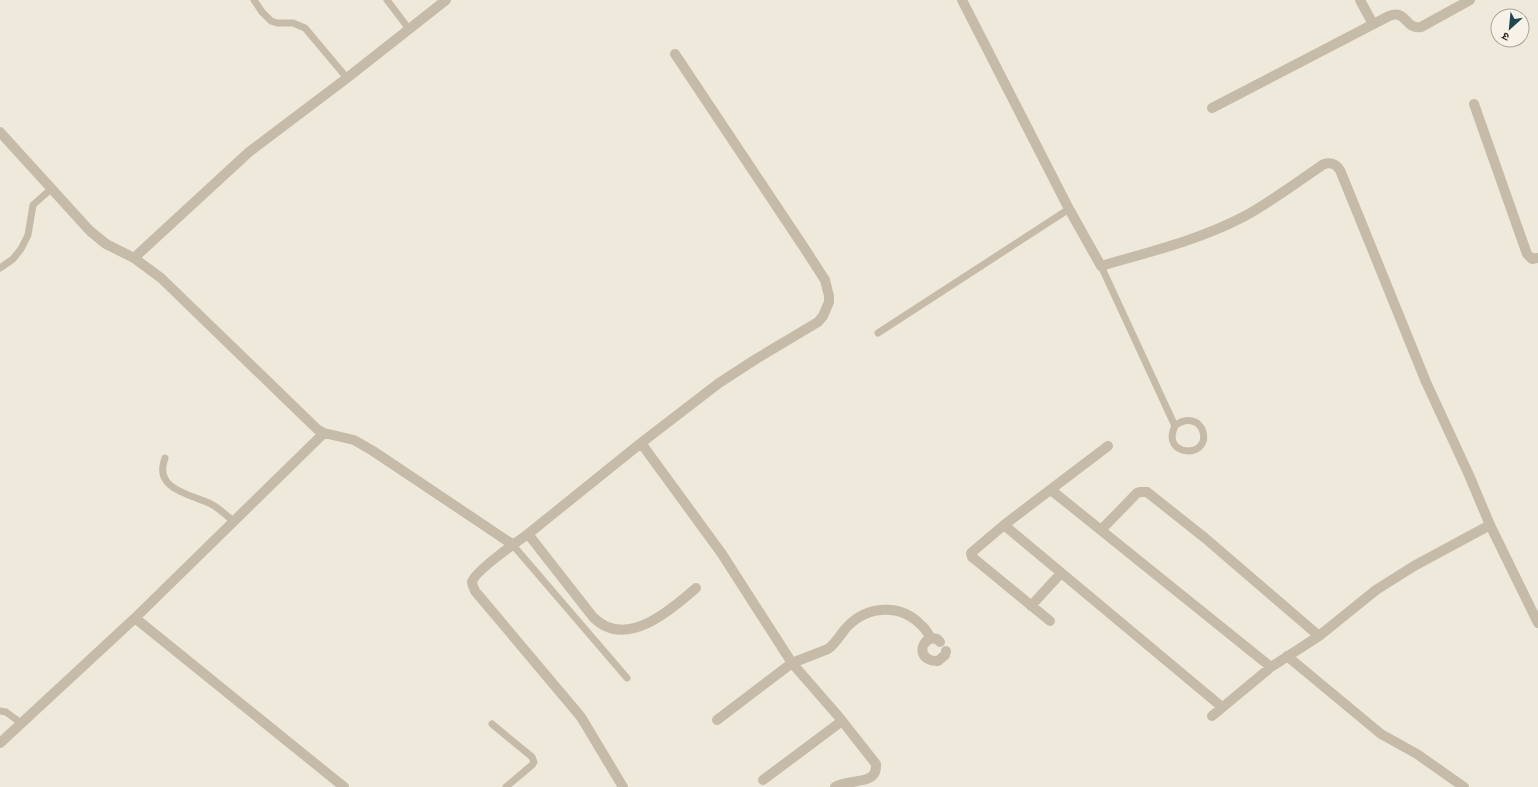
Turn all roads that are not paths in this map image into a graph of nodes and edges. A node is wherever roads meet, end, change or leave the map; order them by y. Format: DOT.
graph roads {
  1 [pos="254,0"];
  2 [pos="387,0"];
  3 [pos="446,0"];
  4 [pos="962,0"];
  5 [pos="1360,0"];
  6 [pos="1470,0"];
  7 [pos="1373,24"];
  8 [pos="409,29"];
  9 [pos="674,54"];
  10 [pos="347,78"];
  11 [pos="1474,104"];
  12 [pos="1212,108"];
  13 [pos="0,132"];
  14 [pos="51,189"];
  15 [pos="1069,209"];
  16 [pos="134,258"];
  17 [pos="1538,258"];
  18 [pos="1101,266"];
  19 [pos="0,268"];
  20 [pos="878,333"];
  21 [pos="1175,426"];
  22 [pos="324,433"];
  23 [pos="641,443"];
  24 [pos="1108,446"];
  25 [pos="165,458"];
  26 [pos="1051,490"];
  27 [pos="234,522"];
  28 [pos="1004,525"];
  29 [pos="1490,525"];
  30 [pos="1101,530"];
  31 [pos="528,534"];
  32 [pos="512,544"];
  33 [pos="1062,573"];
  34 [pos="696,588"];
  35 [pos="1032,606"];
  36 [pos="135,618"];
  37 [pos="1050,621"];
  38 [pos="1538,623"];
  39 [pos="1319,636"];
  40 [pos="946,652"];
  41 [pos="1287,656"];
  42 [pos="792,663"];
  43 [pos="1271,667"];
  44 [pos="627,678"];
  45 [pos="1222,707"];
  46 [pos="0,711"];
  47 [pos="1212,716"];
  48 [pos="716,720"];
  49 [pos="842,721"];
  50 [pos="21,723"];
  51 [pos="492,724"];
  52 [pos="0,743"];
  53 [pos="763,780"];
  54 [pos="344,787"];
  55 [pos="506,787"];
  56 [pos="623,787"];
  57 [pos="835,787"];
  58 [pos="1464,787"];
  1 -- 10 [label="lane"];
  2 -- 8 [label="lane"];
  3 -- 8 [label="street"];
  4 -- 15 [label="street"];
  5 -- 7 [label="street"];
  6 -- 7 [label="street"];
  7 -- 12 [label="street"];
  8 -- 10 [label="street"];
  9 -- 23 [label="street"];
  10 -- 16 [label="street"];
  11 -- 17 [label="street"];
  13 -- 14 [label="street"];
  14 -- 16 [label="street"];
  14 -- 19 [label="lane"];
  15 -- 18 [label="street"];
  15 -- 20 [label="lane"];
  16 -- 22 [label="street"];
  18 -- 21 [label="lane"];
  18 -- 29 [label="street"];
  21 -- 21 [label="lane"];
  22 -- 27 [label="street"];
  22 -- 32 [label="street"];
  23 -- 31 [label="street"];
  23 -- 42 [label="street"];
  24 -- 26 [label="street"];
  25 -- 27 [label="lane"];
  26 -- 28 [label="street"];
  26 -- 30 [label="street"];
  27 -- 36 [label="street"];
  28 -- 33 [label="street"];
  28 -- 35 [label="street"];
  29 -- 38 [label="street"];
  29 -- 39 [label="street"];
  30 -- 39 [label="street"];
  30 -- 43 [label="street"];
  31 -- 32 [label="street"];
  31 -- 34 [label="street"];
  32 -- 44 [label="lane"];
  32 -- 56 [label="street"];
  33 -- 35 [label="street"];
  33 -- 45 [label="street"];
  35 -- 37 [label="street"];
  36 -- 50 [label="street"];
  36 -- 54 [label="street"];
  39 -- 41 [label="street"];
  40 -- 42 [label="street"];
  41 -- 43 [label="street"];
  41 -- 58 [label="street"];
  42 -- 48 [label="street"];
  42 -- 49 [label="street"];
  43 -- 45 [label="street"];
  45 -- 47 [label="street"];
  46 -- 50 [label="lane"];
  49 -- 53 [label="street"];
  49 -- 57 [label="street"];
  50 -- 52 [label="street"];
  51 -- 55 [label="lane"];
}
